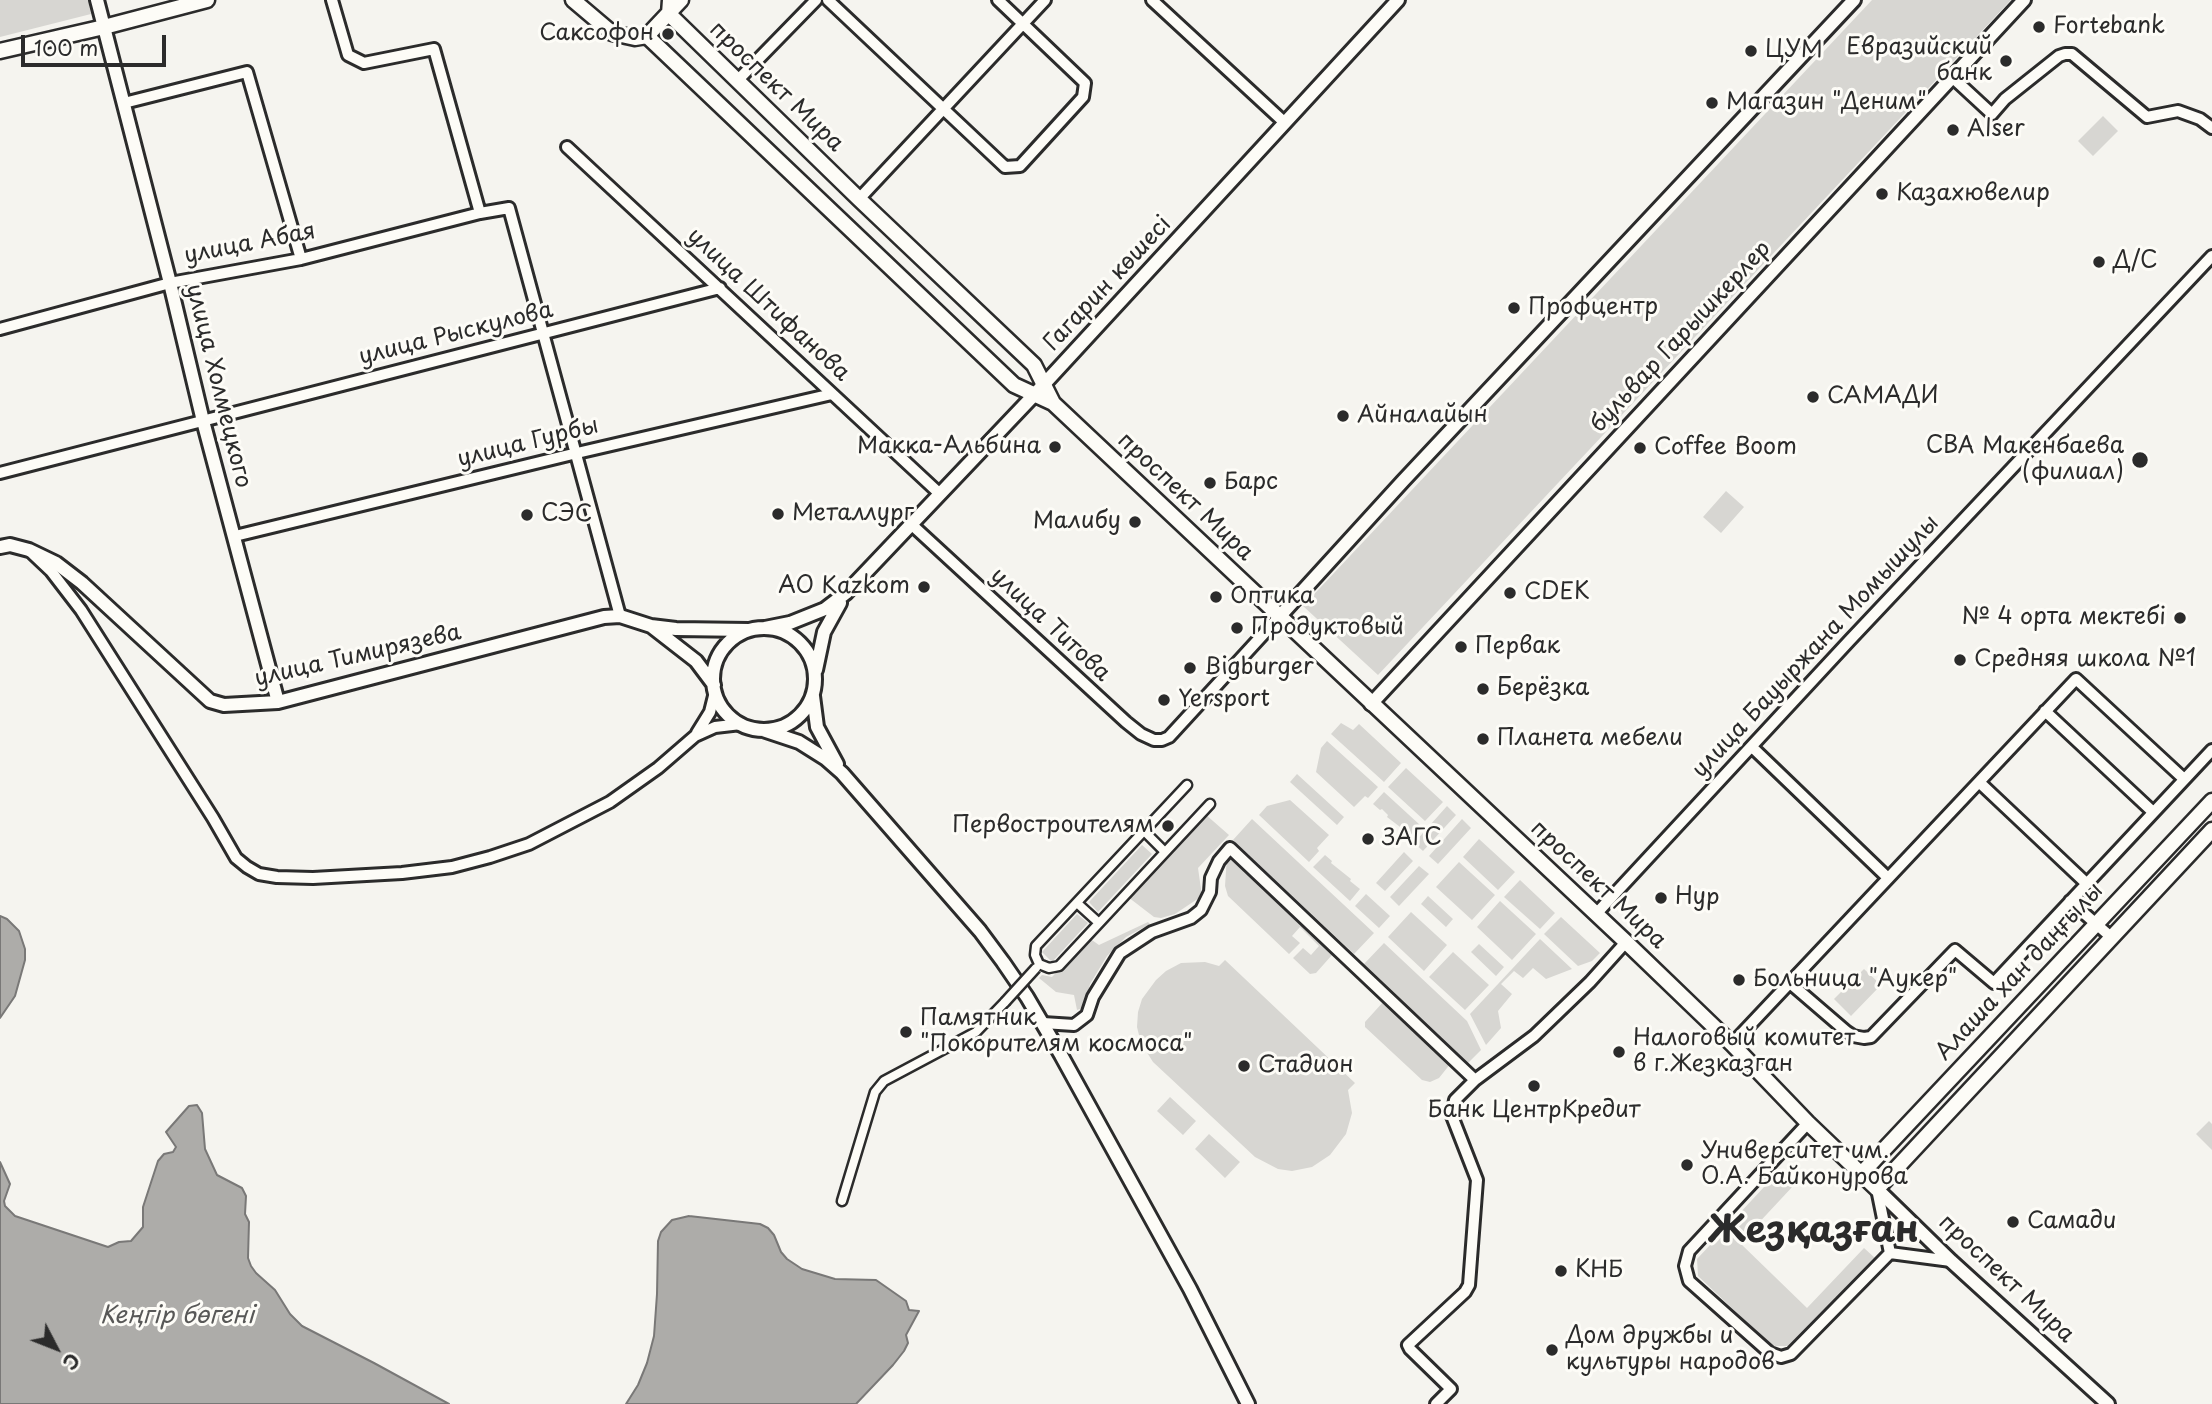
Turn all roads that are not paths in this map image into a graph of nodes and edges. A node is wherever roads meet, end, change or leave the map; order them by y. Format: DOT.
graph roads {
  1 [pos="97,0"];
  2 [pos="207,0"];
  3 [pos="332,0"];
  4 [pos="573,0"];
  5 [pos="681,0"];
  6 [pos="816,0"];
  7 [pos="828,0"];
  8 [pos="998,0"];
  9 [pos="1045,0"];
  10 [pos="1152,0"];
  11 [pos="1398,0"];
  12 [pos="1854,0"];
  13 [pos="2024,0"];
  14 [pos="669,7"];
  15 [pos="1023,24"];
  16 [pos="104,27"];
  17 [pos="648,36"];
  18 [pos="0,51"];
  19 [pos="1952,77"];
  20 [pos="737,81"];
  21 [pos="124,103"];
  22 [pos="944,108"];
  23 [pos="1284,122"];
  24 [pos="2212,128"];
  25 [pos="567,147"];
  26 [pos="859,199"];
  27 [pos="480,213"];
  28 [pos="2212,256"];
  29 [pos="300,259"];
  30 [pos="170,283"];
  31 [pos="720,288"];
  32 [pos="0,329"];
  33 [pos="545,333"];
  34 [pos="1039,390"];
  35 [pos="832,394"];
  36 [pos="203,421"];
  37 [pos="577,453"];
  38 [pos="0,474"];
  39 [pos="940,495"];
  40 [pos="911,524"];
  41 [pos="235,536"];
  42 [pos="0,547"];
  43 [pos="29,550"];
  44 [pos="846,593"];
  45 [pos="620,616"];
  46 [pos="1279,617"];
  47 [pos="651,625"];
  48 [pos="765,628"];
  49 [pos="749,630"];
  50 [pos="815,675"];
  51 [pos="714,688"];
  52 [pos="813,694"];
  53 [pos="278,702"];
  54 [pos="1371,704"];
  55 [pos="2045,711"];
  56 [pos="741,724"];
  57 [pos="763,730"];
  58 [pos="695,736"];
  59 [pos="1752,747"];
  60 [pos="2212,750"];
  61 [pos="842,773"];
  62 [pos="2184,779"];
  63 [pos="1979,782"];
  64 [pos="1187,785"];
  65 [pos="2212,801"];
  66 [pos="1210,804"];
  67 [pos="2153,812"];
  68 [pos="2212,830"];
  69 [pos="1144,831"];
  70 [pos="1165,852"];
  71 [pos="1888,878"];
  72 [pos="2086,883"];
  73 [pos="2070,901"];
  74 [pos="1077,903"];
  75 [pos="1597,914"];
  76 [pos="1099,923"];
  77 [pos="2097,924"];
  78 [pos="2111,937"];
  79 [pos="1626,942"];
  80 [pos="1038,966"];
  81 [pos="1790,983"];
  82 [pos="1043,1023"];
  83 [pos="1732,1044"];
  84 [pos="1475,1080"];
  85 [pos="1808,1123"];
  86 [pos="1861,1174"];
  87 [pos="1877,1189"];
  88 [pos="842,1201"];
  89 [pos="1891,1252"];
  90 [pos="1951,1261"];
  91 [pos="1248,1404"];
  92 [pos="1436,1404"];
  93 [pos="2108,1404"];
  1 -- 16 [label="street, улица Холмецкого"];
  2 -- 16 [label="main road"];
  3 -- 27 [label="street"];
  4 -- 17 [label="main road"];
  5 -- 14 [label="main road"];
  6 -- 20 [label="street"];
  7 -- 22 [label="street"];
  8 -- 15 [label="street"];
  9 -- 15 [label="street"];
  10 -- 23 [label="street"];
  11 -- 23 [label="street, Гагарин көшесі"];
  12 -- 46 [label="street"];
  13 -- 19 [label="street, бульвар Гарышкерлер"];
  14 -- 17 [label="main road"];
  14 -- 20 [label="main road, проспект Мира"];
  15 -- 22 [label="street"];
  15 -- 22 [label="street"];
  16 -- 18 [label="main road"];
  16 -- 21 [label="street, улица Холмецкого"];
  17 -- 34 [label="main road, проспект Мира"];
  19 -- 24 [label="street"];
  19 -- 54 [label="street, бульвар Гарышкерлер"];
  20 -- 26 [label="main road, проспект Мира"];
  21 -- 29 [label="street"];
  21 -- 30 [label="street, улица Холмецкого"];
  22 -- 26 [label="street"];
  23 -- 34 [label="street, Гагарин көшесі"];
  25 -- 31 [label="street, улица Штифанова"];
  26 -- 34 [label="main road, проспект Мира"];
  27 -- 29 [label="street, улица Абая"];
  27 -- 33 [label="street, улица Абая"];
  28 -- 59 [label="street, улица Бауыржана Момышулы"];
  29 -- 30 [label="street, улица Абая"];
  30 -- 32 [label="street, улица Абая"];
  30 -- 36 [label="street, улица Холмецкого"];
  31 -- 33 [label="street, улица Рыскулова"];
  31 -- 35 [label="street, улица Штифанова"];
  33 -- 36 [label="street, улица Рыскулова"];
  33 -- 37 [label="street"];
  34 -- 39 [label="street, Гагарин көшесі"];
  34 -- 46 [label="main road, проспект Мира"];
  35 -- 37 [label="street, улица Гурбы"];
  35 -- 39 [label="street, улица Штифанова"];
  36 -- 38 [label="street, улица Рыскулова"];
  36 -- 41 [label="street, улица Холмецкого"];
  37 -- 41 [label="street, улица Гурбы"];
  37 -- 45 [label="street"];
  39 -- 40 [label="street, Гагарин көшесі"];
  40 -- 44 [label="street, Гагарин көшесі"];
  40 -- 46 [label="street, улица Титова"];
  41 -- 53 [label="street, улица Холмецкого"];
  42 -- 43 [label="street, улица Тимирязева"];
  43 -- 53 [label="street, улица Тимирязева"];
  43 -- 58 [label="street"];
  44 -- 48 [label="street"];
  44 -- 50 [label="street"];
  45 -- 47 [label="street, улица Тимирязева"];
  45 -- 53 [label="street, улица Тимирязева"];
  46 -- 54 [label="main road, проспект Мира"];
  47 -- 49 [label="street"];
  47 -- 51 [label="street"];
  48 -- 49 [label="street"];
  48 -- 50 [label="street"];
  49 -- 51 [label="street"];
  50 -- 52 [label="street"];
  51 -- 56 [label="street"];
  51 -- 58 [label="street"];
  52 -- 57 [label="street"];
  52 -- 61 [label="street"];
  54 -- 75 [label="main road, проспект Мира"];
  55 -- 62 [label="street"];
  55 -- 63 [label="street"];
  55 -- 67 [label="street"];
  56 -- 57 [label="street"];
  56 -- 58 [label="street"];
  57 -- 61 [label="street"];
  59 -- 71 [label="street"];
  59 -- 75 [label="street, улица Бауыржана Момышулы"];
  60 -- 62 [label="street"];
  61 -- 82 [label="street"];
  62 -- 67 [label="street"];
  63 -- 71 [label="street"];
  63 -- 72 [label="street"];
  64 -- 69 [label="street"];
  65 -- 77 [label="main road, Алаша хан даңғылы"];
  66 -- 70 [label="street"];
  67 -- 72 [label="street"];
  68 -- 78 [label="main road, Алаша хан даңғылы"];
  69 -- 70 [label="street"];
  69 -- 74 [label="street"];
  70 -- 76 [label="street"];
  71 -- 81 [label="street"];
  72 -- 73 [label="street"];
  73 -- 77 [label="street"];
  73 -- 81 [label="street"];
  74 -- 76 [label="street"];
  74 -- 80 [label="street"];
  75 -- 79 [label="main road, проспект Мира"];
  76 -- 80 [label="street"];
  77 -- 78 [label="street"];
  77 -- 86 [label="main road, Алаша хан даңғылы"];
  78 -- 87 [label="main road, Алаша хан даңғылы"];
  79 -- 83 [label="main road, проспект Мира"];
  79 -- 84 [label="street"];
  80 -- 88 [label="street, bridge"];
  81 -- 83 [label="street"];
  82 -- 84 [label="street"];
  82 -- 91 [label="street"];
  83 -- 85 [label="main road, проспект Мира"];
  84 -- 92 [label="street"];
  85 -- 86 [label="main road, проспект Мира"];
  85 -- 89 [label="street"];
  86 -- 87 [label="main road, проспект Мира"];
  87 -- 89 [label="street"];
  87 -- 90 [label="street, проспект Мира"];
  89 -- 90 [label="street"];
  90 -- 93 [label="street, проспект Мира"];
}
